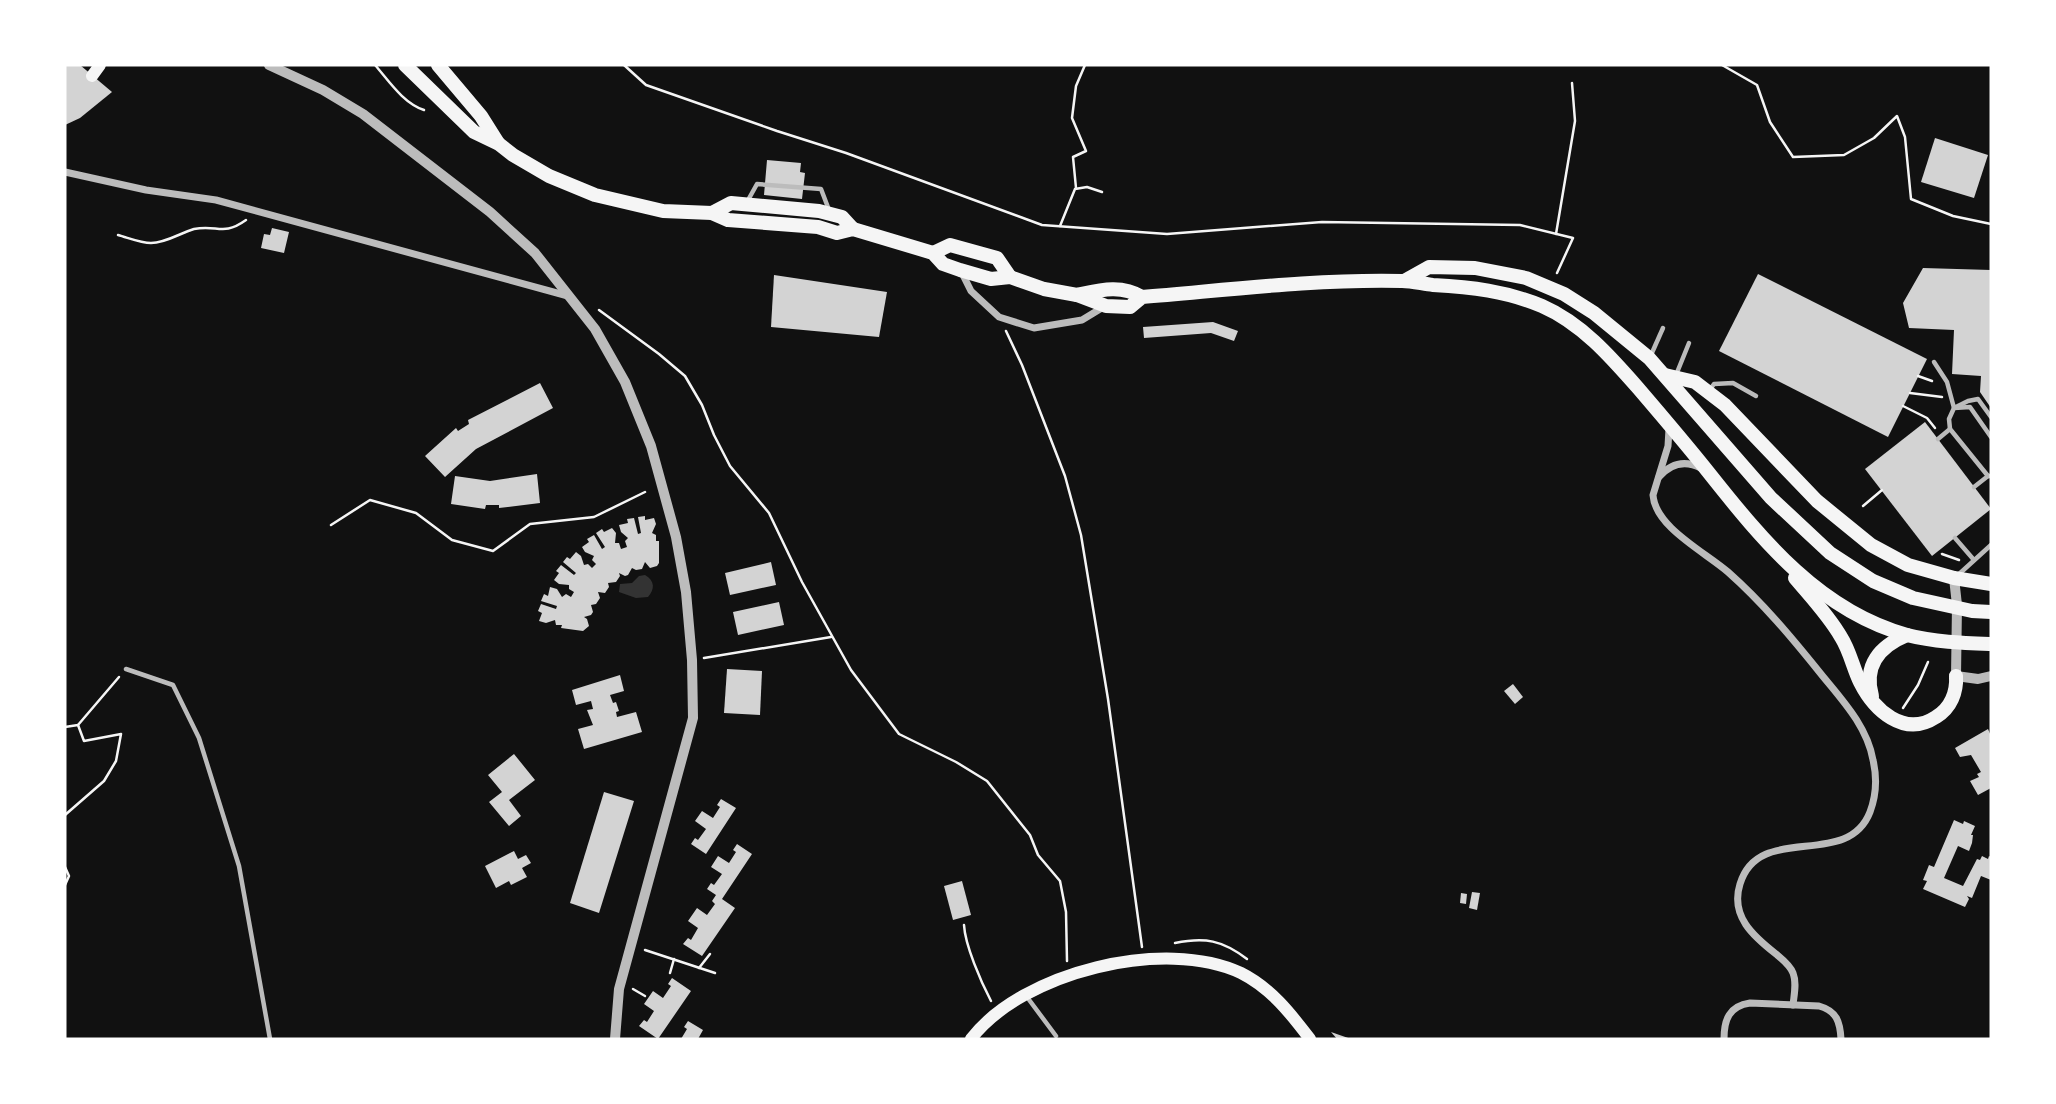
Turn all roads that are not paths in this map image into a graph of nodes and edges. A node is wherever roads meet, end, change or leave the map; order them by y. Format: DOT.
graph roads {
  1 [pos="269,65"];
  2 [pos="405,65"];
  3 [pos="438,65"];
  4 [pos="499,144"];
  5 [pos="65,172"];
  6 [pos="745,205"];
  7 [pos="712,213"];
  8 [pos="830,214"];
  9 [pos="853,229"];
  10 [pos="933,253"];
  11 [pos="961,270"];
  12 [pos="1010,277"];
  13 [pos="1404,281"];
  14 [pos="1077,295"];
  15 [pos="568,296"];
  16 [pos="1142,297"];
  17 [pos="1106,306"];
  18 [pos="1663,328"];
  19 [pos="1689,343"];
  20 [pos="1649,359"];
  21 [pos="1934,362"];
  22 [pos="1670,376"];
  23 [pos="1709,392"];
  24 [pos="1756,396"];
  25 [pos="1954,408"];
  26 [pos="1991,416"];
  27 [pos="1668,422"];
  28 [pos="1950,429"];
  29 [pos="1991,437"];
  30 [pos="1938,439"];
  31 [pos="1709,472"];
  32 [pos="1990,476"];
  33 [pos="1657,480"];
  34 [pos="1974,486"];
  35 [pos="1955,538"];
  36 [pos="1991,545"];
  37 [pos="1771,547"];
  38 [pos="1974,560"];
  39 [pos="1991,584"];
  40 [pos="1955,585"];
  41 [pos="1991,612"];
  42 [pos="1912,636"];
  43 [pos="1991,644"];
  44 [pos="126,669"];
  45 [pos="1956,676"];
  46 [pos="1991,676"];
  47 [pos="1877,706"];
  48 [pos="1025,993"];
  49 [pos="1793,1005"];
  50 [pos="1056,1036"];
  51 [pos="270,1039"];
  52 [pos="615,1039"];
  53 [pos="971,1039"];
  54 [pos="1310,1039"];
  55 [pos="1724,1039"];
  56 [pos="1841,1039"];
  1 -- 15 [label="street"];
  2 -- 4 [label="main road"];
  3 -- 4 [label="main road"];
  4 -- 7 [label="main road"];
  5 -- 15 [label="street"];
  6 -- 7 [label="main road"];
  6 -- 8 [label="main road"];
  6 -- 8 [label="lane"];
  7 -- 9 [label="main road"];
  8 -- 9 [label="main road"];
  9 -- 10 [label="main road"];
  10 -- 11 [label="main road"];
  10 -- 12 [label="main road"];
  11 -- 12 [label="main road"];
  11 -- 17 [label="street"];
  12 -- 14 [label="main road"];
  13 -- 16 [label="main road"];
  13 -- 20 [label="main road"];
  13 -- 27 [label="main road"];
  14 -- 16 [label="main road"];
  14 -- 17 [label="main road"];
  15 -- 52 [label="street"];
  16 -- 17 [label="main road"];
  18 -- 20 [label="lane"];
  19 -- 22 [label="lane"];
  20 -- 22 [label="main road"];
  21 -- 25 [label="lane"];
  22 -- 23 [label="main road"];
  22 -- 41 [label="main road"];
  23 -- 24 [label="lane"];
  23 -- 40 [label="main road"];
  25 -- 26 [label="lane"];
  25 -- 28 [label="lane"];
  25 -- 29 [label="lane"];
  27 -- 31 [label="main road"];
  27 -- 33 [label="street"];
  28 -- 30 [label="lane"];
  28 -- 32 [label="lane"];
  31 -- 33 [label="street"];
  31 -- 37 [label="main road"];
  32 -- 34 [label="lane"];
  33 -- 49 [label="street"];
  35 -- 38 [label="lane"];
  36 -- 38 [label="lane"];
  37 -- 42 [label="main road"];
  37 -- 47 [label="main road"];
  38 -- 40 [label="lane"];
  39 -- 40 [label="main road"];
  40 -- 45 [label="street"];
  42 -- 43 [label="main road"];
  42 -- 47 [label="main road"];
  44 -- 51 [label="lane"];
  45 -- 46 [label="street"];
  45 -- 47 [label="main road"];
  48 -- 50 [label="lane"];
  48 -- 53 [label="main road"];
  48 -- 54 [label="main road"];
  49 -- 55 [label="street"];
  49 -- 56 [label="street"];
}
